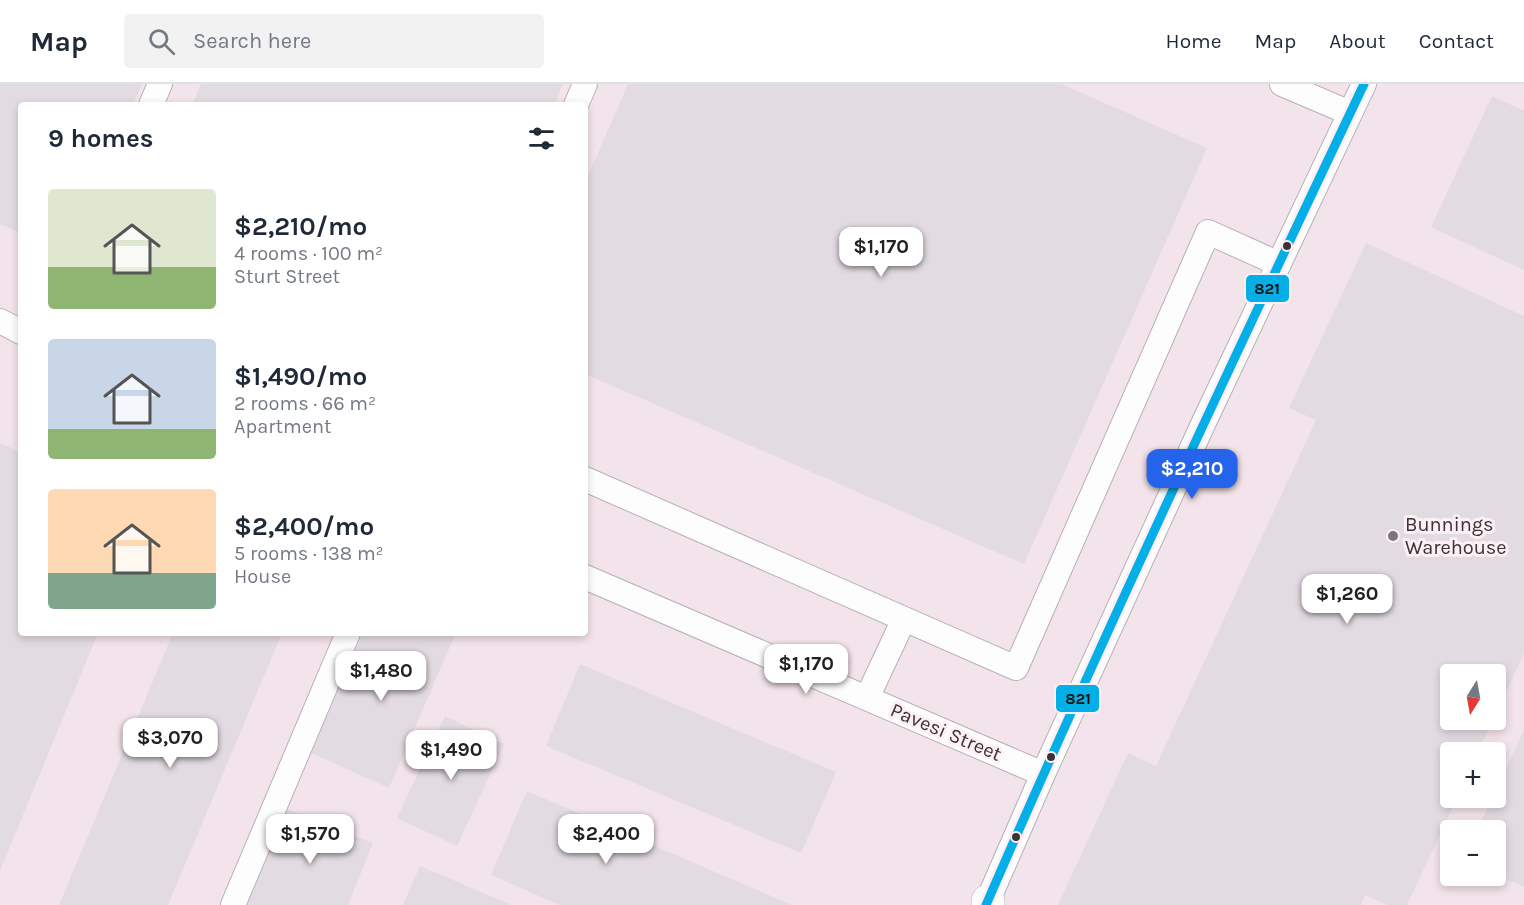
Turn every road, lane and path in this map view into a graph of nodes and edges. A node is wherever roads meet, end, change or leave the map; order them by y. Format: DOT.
graph roads {
  1 [pos="160,84"];
  2 [pos="585,84"];
  3 [pos="1282,84"];
  4 [pos="1364,84"];
  5 [pos="152,102"];
  6 [pos="577,102"];
  7 [pos="1350,113"];
  8 [pos="1279,264"];
  9 [pos="0,321"];
  10 [pos="18,330"];
  11 [pos="588,480"];
  12 [pos="588,578"];
  13 [pos="904,619"];
  14 [pos="347,636"];
  15 [pos="867,698"];
  16 [pos="1043,774"];
  17 [pos="988,904"];
  18 [pos="233,905"];
  1 -- 5 [label="street"];
  2 -- 6 [label="street"];
  3 -- 7 [label="street"];
  4 -- 7 [label="street"];
  7 -- 8 [label="street"];
  8 -- 13 [label="street"];
  8 -- 16 [label="street"];
  9 -- 10 [label="street"];
  11 -- 13 [label="street"];
  12 -- 15 [label="street, Pavesi Street"];
  13 -- 15 [label="street"];
  14 -- 18 [label="street"];
  15 -- 16 [label="street, Pavesi Street"];
  16 -- 17 [label="street"];
}
